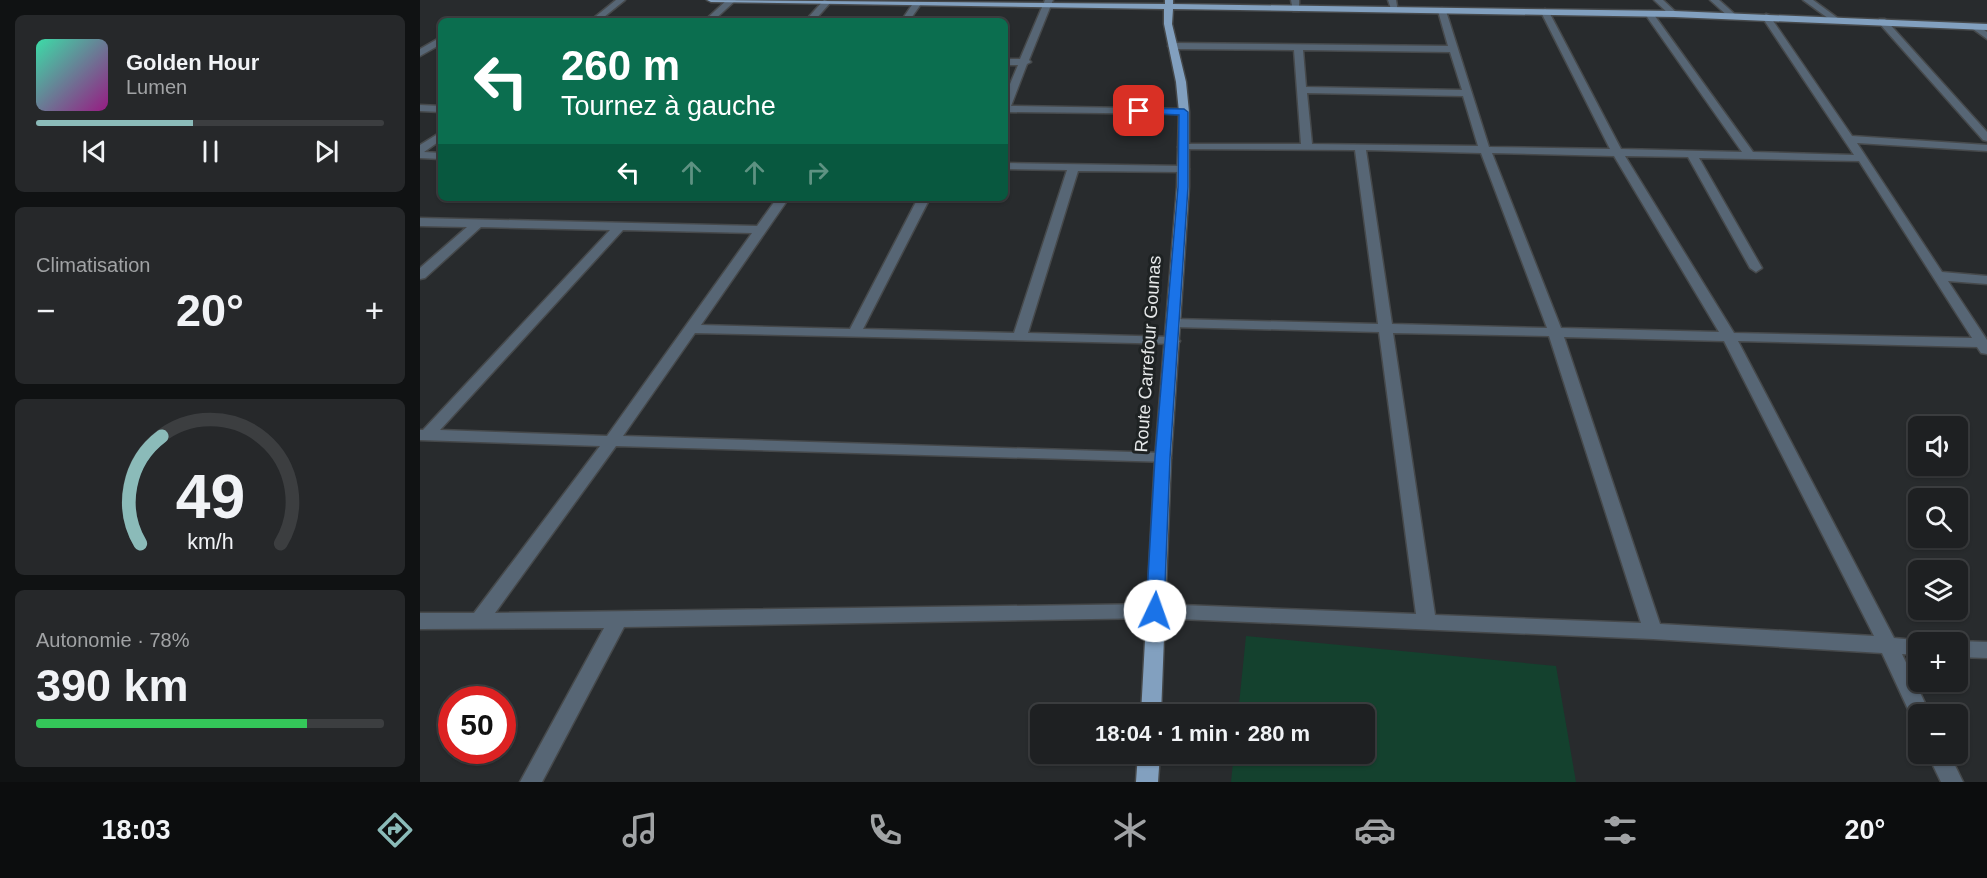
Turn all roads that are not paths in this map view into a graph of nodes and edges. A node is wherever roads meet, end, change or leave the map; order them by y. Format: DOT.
graph roads {
  1 [pos="621,0"];
  2 [pos="711,0"];
  3 [pos="731,0"];
  4 [pos="1392,0"];
  5 [pos="1658,0"];
  6 [pos="1714,0"];
  7 [pos="1807,0"];
  8 [pos="827,2"];
  9 [pos="1048,3"];
  10 [pos="917,4"];
  11 [pos="1168,4"];
  12 [pos="1295,4"];
  13 [pos="1395,10"];
  14 [pos="1442,11"];
  15 [pos="1545,12"];
  16 [pos="1649,14"];
  17 [pos="1674,14"];
  18 [pos="1733,16"];
  19 [pos="1766,17"];
  20 [pos="598,18"];
  21 [pos="711,18"];
  22 [pos="812,18"];
  23 [pos="906,18"];
  24 [pos="1836,19"];
  25 [pos="1882,21"];
  26 [pos="1976,27"];
  27 [pos="1987,27"];
  28 [pos="1987,36"];
  29 [pos="438,42"];
  30 [pos="1173,46"];
  31 [pos="1298,46"];
  32 [pos="1452,49"];
  33 [pos="420,53"];
  34 [pos="1008,62"];
  35 [pos="1026,62"];
  36 [pos="1303,90"];
  37 [pos="1467,93"];
  38 [pos="1008,102"];
  39 [pos="420,108"];
  40 [pos="438,109"];
  41 [pos="1008,109"];
  42 [pos="1184,112"];
  43 [pos="438,137"];
  44 [pos="1987,138"];
  45 [pos="1848,139"];
  46 [pos="1183,147"];
  47 [pos="1307,147"];
  48 [pos="1360,147"];
  49 [pos="1987,148"];
  50 [pos="420,150"];
  51 [pos="1485,150"];
  52 [pos="1617,152"];
  53 [pos="1691,153"];
  54 [pos="1749,154"];
  55 [pos="420,155"];
  56 [pos="438,156"];
  57 [pos="1862,158"];
  58 [pos="1008,166"];
  59 [pos="1073,168"];
  60 [pos="1183,169"];
  61 [pos="781,201"];
  62 [pos="922,201"];
  63 [pos="420,222"];
  64 [pos="477,224"];
  65 [pos="619,228"];
  66 [pos="759,230"];
  67 [pos="1756,268"];
  68 [pos="420,275"];
  69 [pos="1940,276"];
  70 [pos="1987,280"];
  71 [pos="1174,323"];
  72 [pos="691,329"];
  73 [pos="1385,330"];
  74 [pos="855,332"];
  75 [pos="1555,332"];
  76 [pos="1728,335"];
  77 [pos="1019,338"];
  78 [pos="1173,341"];
  79 [pos="1984,347"];
  80 [pos="424,435"];
  81 [pos="611,442"];
  82 [pos="1163,458"];
  83 [pos="1155,611"];
  84 [pos="618,620"];
  85 [pos="420,621"];
  86 [pos="479,621"];
  87 [pos="1426,621"];
  88 [pos="1653,631"];
  89 [pos="1888,645"];
  90 [pos="1908,646"];
  91 [pos="1968,650"];
  92 [pos="1987,651"];
  93 [pos="1151,704"];
  94 [pos="1915,704"];
  95 [pos="1148,764"];
  96 [pos="1943,764"];
  97 [pos="531,782"];
  98 [pos="1147,782"];
  99 [pos="1952,782"];
  1 -- 20 [label="street"];
  2 -- 3 [label="main road"];
  3 -- 8 [label="main road"];
  3 -- 21 [label="street"];
  4 -- 13 [label="street"];
  5 -- 17 [label="street"];
  6 -- 18 [label="street"];
  7 -- 24 [label="street"];
  8 -- 10 [label="main road"];
  8 -- 22 [label="street"];
  9 -- 10 [label="main road"];
  9 -- 11 [label="main road"];
  9 -- 35 [label="street"];
  10 -- 23 [label="street"];
  11 -- 12 [label="main road"];
  11 -- 30 [label="main road, Route Carrefour Gounas"];
  12 -- 13 [label="main road"];
  13 -- 14 [label="main road"];
  14 -- 15 [label="main road"];
  14 -- 32 [label="street"];
  15 -- 16 [label="main road"];
  15 -- 52 [label="street"];
  16 -- 17 [label="main road"];
  16 -- 54 [label="street"];
  17 -- 18 [label="main road"];
  18 -- 19 [label="main road"];
  19 -- 24 [label="main road"];
  19 -- 45 [label="street"];
  24 -- 25 [label="main road"];
  25 -- 26 [label="main road"];
  25 -- 44 [label="street"];
  26 -- 27 [label="main road"];
  26 -- 28 [label="street"];
  29 -- 33 [label="street"];
  30 -- 31 [label="street"];
  30 -- 42 [label="main road, Route Carrefour Gounas"];
  31 -- 32 [label="street"];
  31 -- 36 [label="street"];
  32 -- 37 [label="street"];
  34 -- 35 [label="street"];
  35 -- 38 [label="street"];
  36 -- 37 [label="street"];
  36 -- 47 [label="street"];
  37 -- 51 [label="street"];
  39 -- 40 [label="street"];
  41 -- 42 [label="street"];
  42 -- 46 [label="main road, Route Carrefour Gounas"];
  43 -- 50 [label="street"];
  45 -- 49 [label="street"];
  45 -- 57 [label="street"];
  46 -- 47 [label="street"];
  46 -- 60 [label="main road, Route Carrefour Gounas"];
  47 -- 48 [label="street"];
  48 -- 51 [label="street"];
  48 -- 73 [label="street"];
  51 -- 52 [label="street"];
  51 -- 75 [label="street"];
  52 -- 53 [label="street"];
  52 -- 76 [label="street"];
  53 -- 54 [label="street"];
  53 -- 67 [label="street"];
  54 -- 57 [label="street"];
  55 -- 56 [label="street"];
  57 -- 69 [label="street"];
  58 -- 59 [label="street"];
  59 -- 60 [label="street"];
  59 -- 77 [label="street"];
  60 -- 71 [label="main road, Route Carrefour Gounas"];
  61 -- 66 [label="street"];
  62 -- 74 [label="street"];
  63 -- 64 [label="street"];
  64 -- 65 [label="street"];
  64 -- 68 [label="street"];
  65 -- 66 [label="street"];
  65 -- 80 [label="street"];
  66 -- 72 [label="street"];
  69 -- 70 [label="street"];
  69 -- 79 [label="street"];
  71 -- 73 [label="street"];
  71 -- 78 [label="main road, Route Carrefour Gounas"];
  72 -- 74 [label="street"];
  72 -- 81 [label="street"];
  73 -- 75 [label="street"];
  73 -- 87 [label="street"];
  74 -- 77 [label="street"];
  75 -- 76 [label="street"];
  75 -- 88 [label="street"];
  76 -- 79 [label="street"];
  76 -- 89 [label="street"];
  77 -- 78 [label="street"];
  78 -- 82 [label="main road, Route Carrefour Gounas"];
  80 -- 81 [label="street"];
  81 -- 82 [label="street"];
  81 -- 86 [label="street"];
  82 -- 83 [label="main road, Route Carrefour Gounas"];
  83 -- 84 [label="street"];
  83 -- 87 [label="street"];
  83 -- 93 [label="main road, Route Carrefour Gounas"];
  84 -- 86 [label="street"];
  84 -- 97 [label="street"];
  85 -- 86 [label="street"];
  87 -- 88 [label="street"];
  88 -- 89 [label="street"];
  89 -- 90 [label="street"];
  89 -- 94 [label="street"];
  91 -- 92 [label="street"];
  95 -- 98 [label="main road"];
  96 -- 99 [label="street"];
}
